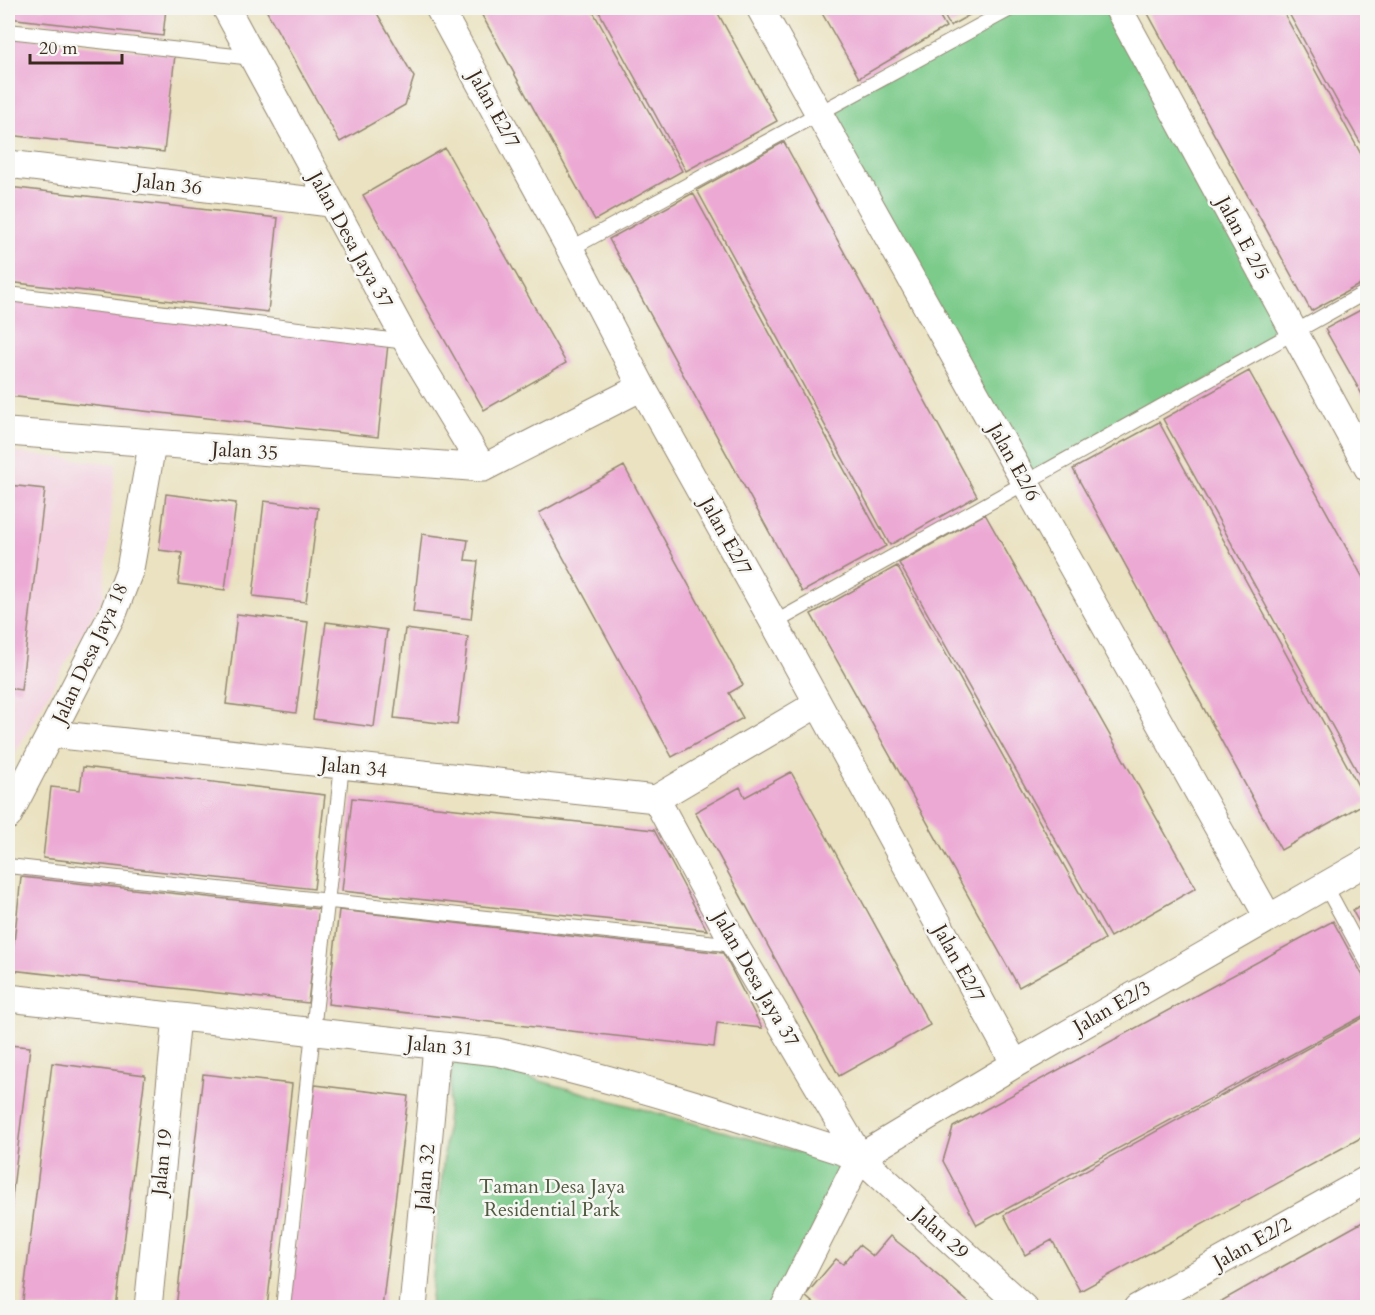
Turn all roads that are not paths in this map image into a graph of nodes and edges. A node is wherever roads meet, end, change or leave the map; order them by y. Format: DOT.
graph roads {
  1 [pos="226,8"];
  2 [pos="439,8"];
  3 [pos="760,8"];
  4 [pos="1012,8"];
  5 [pos="1118,8"];
  6 [pos="8,31"];
  7 [pos="253,58"];
  8 [pos="819,113"];
  9 [pos="8,164"];
  10 [pos="330,203"];
  11 [pos="570,249"];
  12 [pos="1368,291"];
  13 [pos="8,294"];
  14 [pos="1294,332"];
  15 [pos="407,342"];
  16 [pos="642,387"];
  17 [pos="8,432"];
  18 [pos="152,445"];
  19 [pos="483,468"];
  20 [pos="1368,468"];
  21 [pos="1024,481"];
  22 [pos="774,623"];
  23 [pos="817,704"];
  24 [pos="52,734"];
  25 [pos="342,765"];
  26 [pos="656,799"];
  27 [pos="8,816"];
  28 [pos="1368,861"];
  29 [pos="8,866"];
  30 [pos="1325,885"];
  31 [pos="328,901"];
  32 [pos="1268,917"];
  33 [pos="735,945"];
  34 [pos="1368,964"];
  35 [pos="8,998"];
  36 [pos="177,1017"];
  37 [pos="314,1033"];
  38 [pos="437,1046"];
  39 [pos="1015,1064"];
  40 [pos="860,1157"];
  41 [pos="1368,1179"];
  42 [pos="148,1308"];
  43 [pos="283,1308"];
  44 [pos="413,1308"];
  45 [pos="784,1308"];
  46 [pos="1024,1308"];
  47 [pos="1137,1308"];
  1 -- 7 [label="street, Jalan Desa Jaya 37"];
  2 -- 11 [label="street, Jalan E2/7"];
  3 -- 8 [label="street, Jalan E2/6"];
  4 -- 8 [label="lane"];
  5 -- 14 [label="street, Jalan E 2/5"];
  6 -- 7 [label="lane"];
  7 -- 10 [label="street, Jalan Desa Jaya 37"];
  8 -- 11 [label="lane"];
  8 -- 21 [label="street, Jalan E2/6"];
  9 -- 10 [label="street, Jalan 36"];
  10 -- 15 [label="street, Jalan Desa Jaya 37"];
  11 -- 16 [label="street, Jalan E2/7"];
  12 -- 14 [label="lane"];
  13 -- 15 [label="lane"];
  14 -- 20 [label="street, Jalan E 2/5"];
  14 -- 21 [label="lane"];
  15 -- 19 [label="street, Jalan Desa Jaya 37"];
  16 -- 19 [label="street"];
  16 -- 22 [label="street, Jalan E2/7"];
  17 -- 18 [label="street, Jalan 35"];
  18 -- 19 [label="street, Jalan 35"];
  18 -- 24 [label="street, Jalan Desa Jaya 18"];
  21 -- 22 [label="lane"];
  21 -- 32 [label="street, Jalan E2/6"];
  22 -- 23 [label="street, Jalan E2/7"];
  23 -- 26 [label="street"];
  23 -- 39 [label="street, Jalan E2/7"];
  24 -- 25 [label="street, Jalan 34"];
  24 -- 27 [label="street, Jalan Desa Jaya 18"];
  25 -- 26 [label="street, Jalan 34"];
  25 -- 31 [label="lane"];
  26 -- 33 [label="street, Jalan Desa Jaya 37"];
  28 -- 30 [label="street, Jalan E2/3"];
  29 -- 31 [label="lane"];
  30 -- 32 [label="street, Jalan E2/3"];
  30 -- 34 [label="lane"];
  31 -- 33 [label="lane"];
  31 -- 37 [label="lane"];
  32 -- 39 [label="street, Jalan E2/3"];
  33 -- 40 [label="street, Jalan Desa Jaya 37"];
  35 -- 36 [label="street, Jalan 31"];
  36 -- 37 [label="street, Jalan 31"];
  36 -- 42 [label="street, Jalan 19"];
  37 -- 38 [label="street, Jalan 31"];
  37 -- 43 [label="lane"];
  38 -- 40 [label="street, Jalan 31"];
  38 -- 44 [label="street, Jalan 32"];
  39 -- 40 [label="street, Jalan E2/3"];
  40 -- 45 [label="street"];
  40 -- 46 [label="street, Jalan 29"];
  41 -- 47 [label="street, Jalan E2/2"];
}
